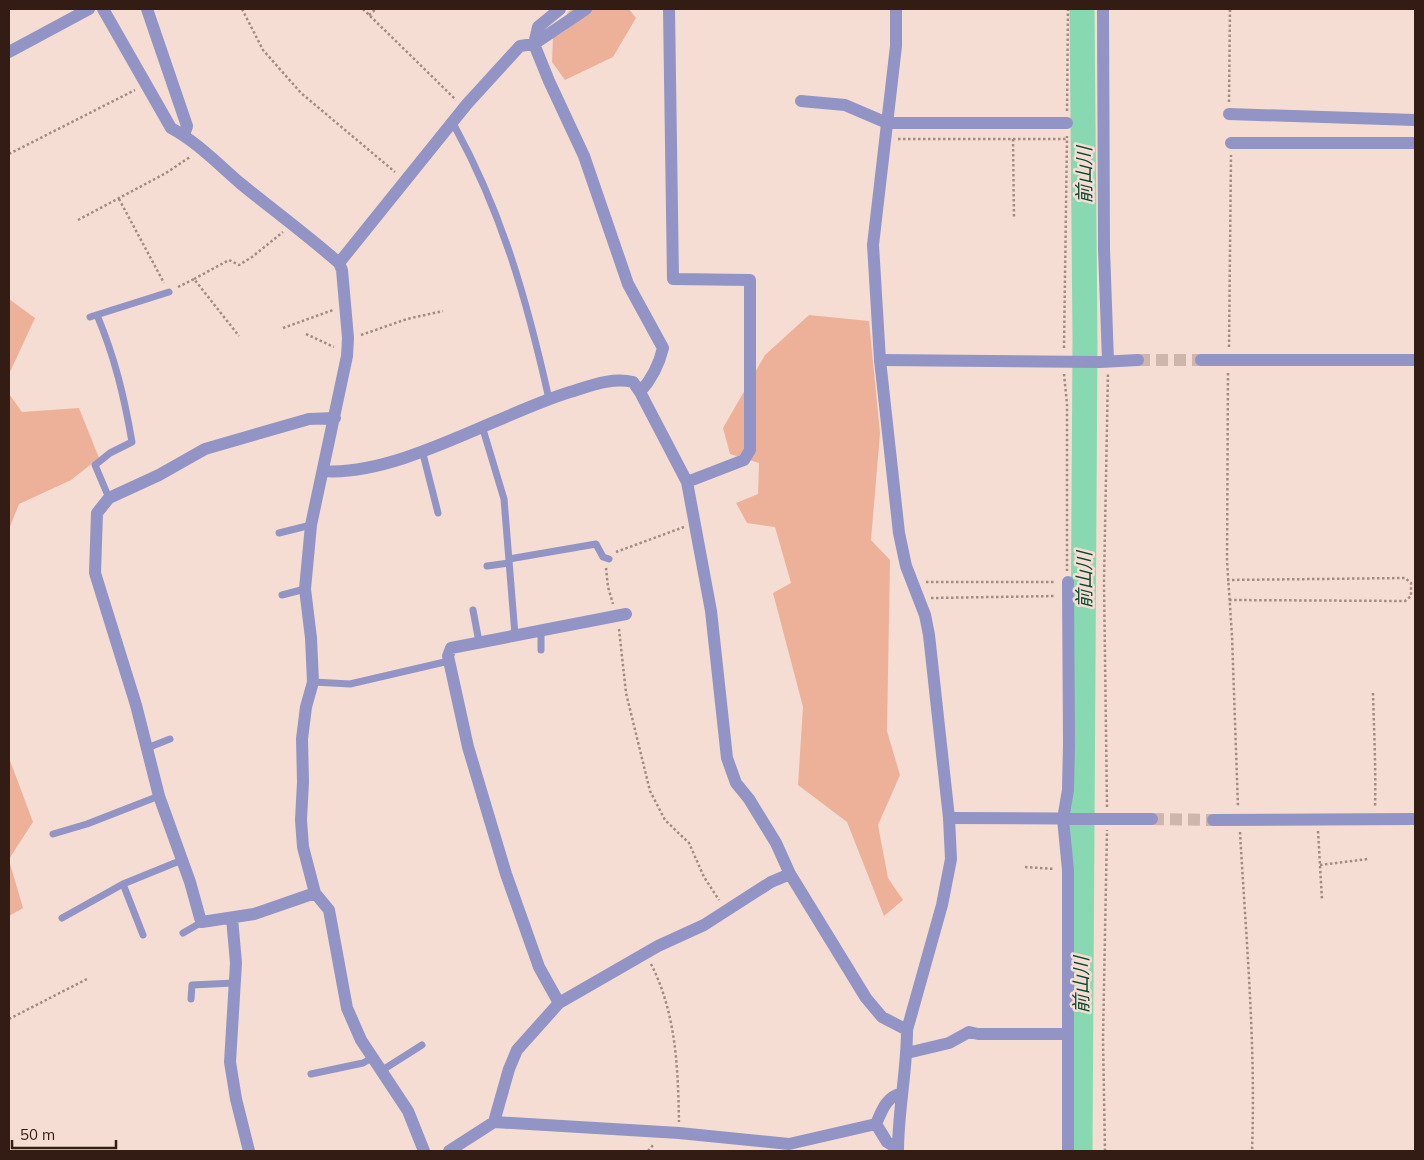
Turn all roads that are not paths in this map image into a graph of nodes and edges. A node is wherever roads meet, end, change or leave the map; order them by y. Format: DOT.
graph roads {
  1 [pos="89,9"];
  2 [pos="103,9"];
  3 [pos="147,9"];
  4 [pos="560,9"];
  5 [pos="586,9"];
  6 [pos="670,9"];
  7 [pos="896,9"];
  8 [pos="1103,9"];
  9 [pos="534,44"];
  10 [pos="9,52"];
  11 [pos="801,101"];
  12 [pos="1229,114"];
  13 [pos="1415,120"];
  14 [pos="887,123"];
  15 [pos="1067,123"];
  16 [pos="451,124"];
  17 [pos="184,135"];
  18 [pos="1231,143"];
  19 [pos="1415,143"];
  20 [pos="339,263"];
  21 [pos="169,292"];
  22 [pos="880,360"];
  23 [pos="1138,360"];
  24 [pos="1202,360"];
  25 [pos="1415,360"];
  26 [pos="1104,362"];
  27 [pos="640,392"];
  28 [pos="549,399"];
  29 [pos="335,418"];
  30 [pos="482,426"];
  31 [pos="422,450"];
  32 [pos="323,471"];
  33 [pos="687,482"];
  34 [pos="109,498"];
  35 [pos="438,514"];
  36 [pos="311,525"];
  37 [pos="279,533"];
  38 [pos="608,559"];
  39 [pos="509,561"];
  40 [pos="487,566"];
  41 [pos="1068,582"];
  42 [pos="305,589"];
  43 [pos="282,595"];
  44 [pos="473,610"];
  45 [pos="621,614"];
  46 [pos="542,629"];
  47 [pos="515,635"];
  48 [pos="480,642"];
  49 [pos="541,650"];
  50 [pos="449,661"];
  51 [pos="313,682"];
  52 [pos="170,739"];
  53 [pos="147,748"];
  54 [pos="158,796"];
  55 [pos="949,818"];
  56 [pos="1067,819"];
  57 [pos="1152,819"];
  58 [pos="1415,819"];
  59 [pos="1213,820"];
  60 [pos="53,834"];
  61 [pos="182,860"];
  62 [pos="790,874"];
  63 [pos="123,884"];
  64 [pos="315,893"];
  65 [pos="62,918"];
  66 [pos="232,918"];
  67 [pos="202,922"];
  68 [pos="183,933"];
  69 [pos="143,935"];
  70 [pos="234,982"];
  71 [pos="191,999"];
  72 [pos="559,1003"];
  73 [pos="907,1030"];
  74 [pos="1068,1034"];
  75 [pos="422,1045"];
  76 [pos="907,1053"];
  77 [pos="372,1058"];
  78 [pos="381,1071"];
  79 [pos="311,1074"];
  80 [pos="902,1093"];
  81 [pos="494,1122"];
  82 [pos="876,1124"];
  83 [pos="898,1150"];
  84 [pos="249,1151"];
  85 [pos="424,1151"];
  86 [pos="449,1151"];
  87 [pos="1068,1151"];
  1 -- 10 [label="street"];
  2 -- 17 [label="street"];
  3 -- 17 [label="street"];
  4 -- 9 [label="street"];
  5 -- 9 [label="street"];
  6 -- 33 [label="street"];
  7 -- 14 [label="street"];
  8 -- 26 [label="street"];
  9 -- 16 [label="street"];
  9 -- 27 [label="street"];
  11 -- 14 [label="street"];
  12 -- 13 [label="street"];
  14 -- 15 [label="street"];
  14 -- 22 [label="street"];
  16 -- 20 [label="street"];
  16 -- 28 [label="lane"];
  17 -- 20 [label="street"];
  18 -- 19 [label="street"];
  20 -- 29 [label="street"];
  21 -- 34 [label="lane"];
  22 -- 26 [label="street"];
  22 -- 55 [label="street"];
  23 -- 26 [label="street"];
  24 -- 25 [label="street"];
  27 -- 28 [label="street"];
  27 -- 33 [label="street"];
  28 -- 30 [label="street"];
  29 -- 32 [label="street"];
  29 -- 34 [label="street"];
  30 -- 31 [label="street"];
  30 -- 39 [label="lane"];
  31 -- 32 [label="street"];
  31 -- 35 [label="lane"];
  32 -- 36 [label="street"];
  33 -- 62 [label="street"];
  34 -- 53 [label="street"];
  36 -- 37 [label="lane"];
  36 -- 42 [label="street"];
  38 -- 39 [label="lane"];
  39 -- 40 [label="lane"];
  39 -- 47 [label="lane"];
  41 -- 56 [label="street"];
  42 -- 43 [label="lane"];
  42 -- 51 [label="street"];
  44 -- 48 [label="lane"];
  45 -- 46 [label="street"];
  46 -- 47 [label="street"];
  46 -- 49 [label="lane"];
  47 -- 48 [label="street"];
  48 -- 50 [label="street"];
  50 -- 51 [label="lane"];
  50 -- 72 [label="street"];
  51 -- 64 [label="street"];
  52 -- 53 [label="lane"];
  53 -- 54 [label="street"];
  54 -- 60 [label="lane"];
  54 -- 61 [label="street"];
  55 -- 56 [label="street"];
  55 -- 73 [label="street"];
  56 -- 57 [label="street"];
  56 -- 74 [label="street"];
  58 -- 59 [label="street"];
  61 -- 63 [label="lane"];
  61 -- 67 [label="street"];
  62 -- 72 [label="street"];
  62 -- 73 [label="street"];
  63 -- 65 [label="lane"];
  63 -- 69 [label="lane"];
  64 -- 66 [label="street"];
  64 -- 77 [label="street"];
  66 -- 67 [label="street"];
  66 -- 70 [label="street"];
  67 -- 68 [label="lane"];
  70 -- 71 [label="lane"];
  70 -- 84 [label="street"];
  72 -- 81 [label="street"];
  73 -- 76 [label="street"];
  74 -- 76 [label="street"];
  74 -- 87 [label="street"];
  75 -- 78 [label="lane"];
  76 -- 80 [label="street"];
  77 -- 78 [label="street"];
  77 -- 79 [label="lane"];
  78 -- 85 [label="street"];
  80 -- 82 [label="street"];
  80 -- 83 [label="street"];
  81 -- 82 [label="street"];
  81 -- 86 [label="street"];
  82 -- 83 [label="street"];
}
